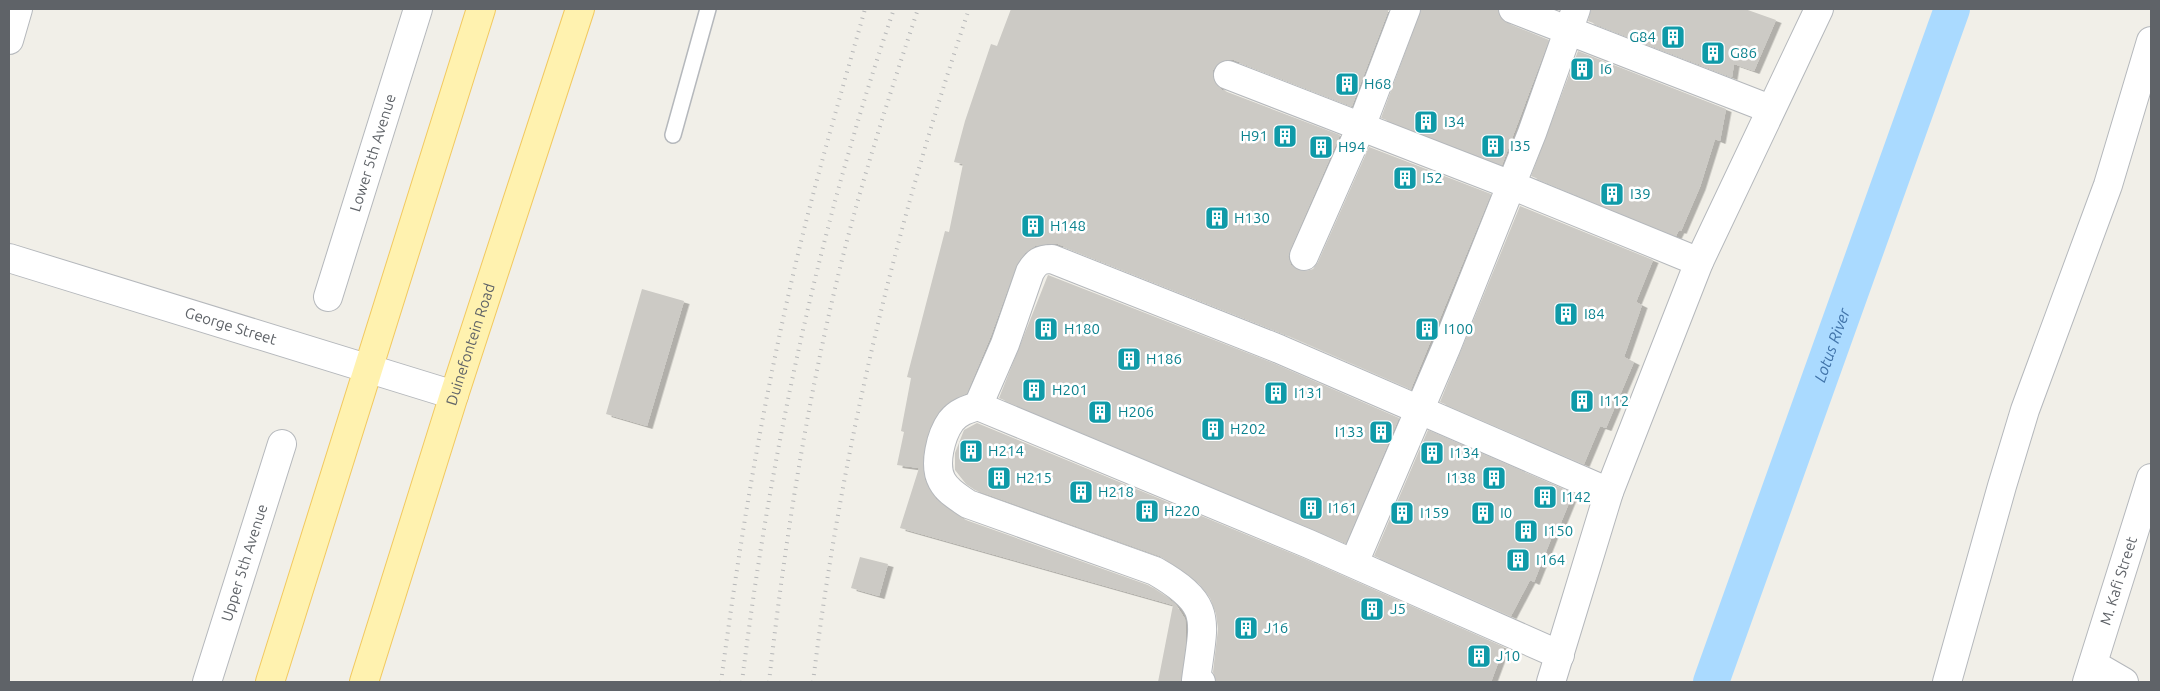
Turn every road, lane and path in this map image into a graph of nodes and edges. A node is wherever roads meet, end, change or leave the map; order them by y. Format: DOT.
graph roads {
  1 [pos="18,9"];
  2 [pos="418,9"];
  3 [pos="482,9"];
  4 [pos="580,9"];
  5 [pos="708,9"];
  6 [pos="1406,9"];
  7 [pos="1513,9"];
  8 [pos="1819,9"];
  9 [pos="1572,19"];
  10 [pos="9,40"];
  11 [pos="2151,41"];
  12 [pos="1228,75"];
  13 [pos="1770,109"];
  14 [pos="1360,127"];
  15 [pos="673,135"];
  16 [pos="1511,185"];
  17 [pos="1304,256"];
  18 [pos="9,258"];
  19 [pos="1699,262"];
  20 [pos="328,297"];
  21 [pos="368,369"];
  22 [pos="454,395"];
  23 [pos="978,406"];
  24 [pos="1421,410"];
  25 [pos="282,444"];
  26 [pos="2151,478"];
  27 [pos="1609,492"];
  28 [pos="1354,563"];
  29 [pos="1560,655"];
  30 [pos="2090,673"];
  31 [pos="207,682"];
  32 [pos="270,682"];
  33 [pos="364,682"];
  34 [pos="1198,682"];
  35 [pos="1551,682"];
  36 [pos="1947,682"];
  37 [pos="2124,682"];
  1 -- 10 [label="street"];
  2 -- 20 [label="street, Lower 5th Avenue"];
  3 -- 21 [label="main road"];
  4 -- 22 [label="main road, Duinefontein Road"];
  5 -- 15 [label="lane"];
  6 -- 14 [label="street"];
  7 -- 9 [label="street"];
  8 -- 13 [label="street"];
  9 -- 13 [label="street"];
  9 -- 16 [label="street"];
  11 -- 36 [label="street"];
  12 -- 14 [label="street"];
  13 -- 19 [label="street"];
  14 -- 16 [label="street"];
  14 -- 17 [label="street"];
  16 -- 19 [label="street"];
  16 -- 24 [label="street"];
  18 -- 21 [label="street, George Street"];
  19 -- 27 [label="street"];
  21 -- 22 [label="street, George Street"];
  21 -- 32 [label="main road"];
  22 -- 33 [label="main road, Duinefontein Road"];
  23 -- 24 [label="street"];
  23 -- 28 [label="street"];
  23 -- 34 [label="street"];
  24 -- 27 [label="street"];
  24 -- 28 [label="street"];
  25 -- 31 [label="street, Upper 5th Avenue"];
  26 -- 30 [label="street, M. Kafi Street"];
  27 -- 29 [label="street"];
  28 -- 29 [label="street"];
  29 -- 35 [label="street"];
  30 -- 37 [label="street"];
}
